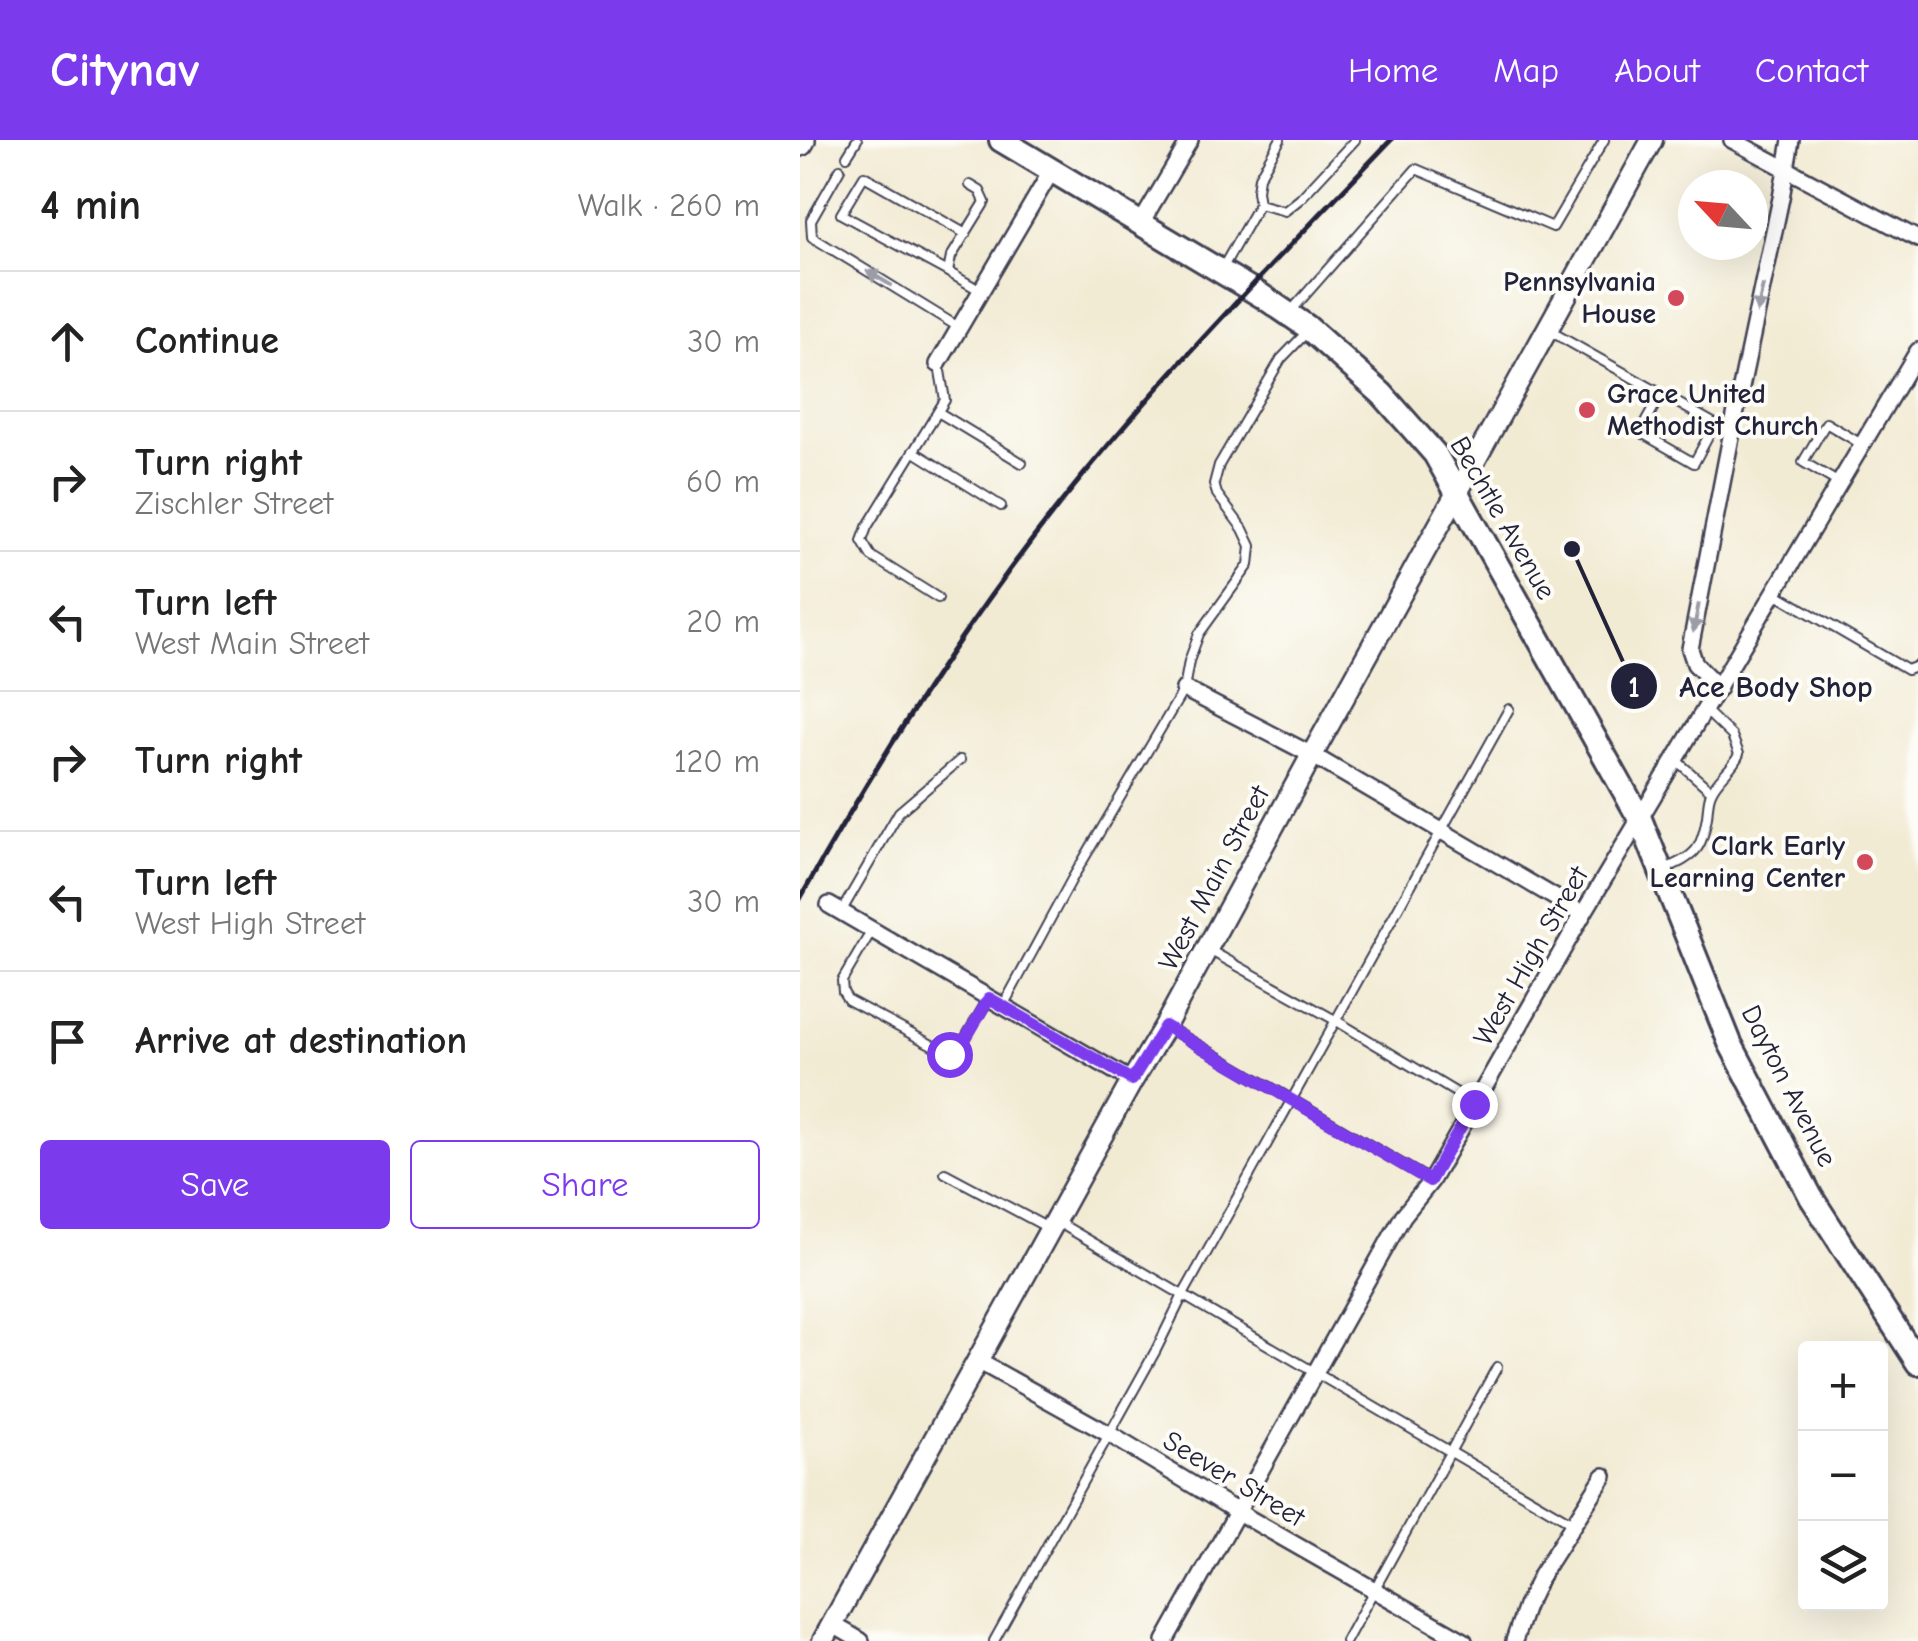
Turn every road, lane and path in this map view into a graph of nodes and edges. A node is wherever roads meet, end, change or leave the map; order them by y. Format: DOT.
graph roads {
  1 [pos="857,140"];
  2 [pos="1002,140"];
  3 [pos="1190,140"];
  4 [pos="1280,140"];
  5 [pos="1354,140"];
  6 [pos="1604,140"];
  7 [pos="1652,140"];
  8 [pos="1732,140"];
  9 [pos="1791,140"];
  10 [pos="847,156"];
  11 [pos="840,169"];
  12 [pos="1786,169"];
  13 [pos="1052,170"];
  14 [pos="970,185"];
  15 [pos="1259,204"];
  16 [pos="1141,223"];
  17 [pos="966,234"];
  18 [pos="1918,239"];
  19 [pos="1221,271"];
  20 [pos="948,272"];
  21 [pos="981,291"];
  22 [pos="1289,314"];
  23 [pos="960,328"];
  24 [pos="1310,329"];
  25 [pos="1546,329"];
  26 [pos="1918,351"];
  27 [pos="938,364"];
  28 [pos="1661,394"];
  29 [pos="938,412"];
  30 [pos="1715,424"];
  31 [pos="1732,433"];
  32 [pos="1862,444"];
  33 [pos="914,451"];
  34 [pos="1022,463"];
  35 [pos="1839,483"];
  36 [pos="1456,492"];
  37 [pos="1000,506"];
  38 [pos="1775,593"];
  39 [pos="938,598"];
  40 [pos="1918,666"];
  41 [pos="1719,688"];
  42 [pos="1184,689"];
  43 [pos="1509,709"];
  44 [pos="1705,710"];
  45 [pos="1312,755"];
  46 [pos="960,760"];
  47 [pos="1676,760"];
  48 [pos="1711,791"];
  49 [pos="1640,819"];
  50 [pos="1440,830"];
  51 [pos="1661,870"];
  52 [pos="835,908"];
  53 [pos="1583,914"];
  54 [pos="872,930"];
  55 [pos="1207,948"];
  56 [pos="996,1002"];
  57 [pos="1335,1020"];
  58 [pos="1165,1026"];
  59 [pos="1132,1080"];
  60 [pos="1292,1100"];
  61 [pos="1474,1104"];
  62 [pos="945,1173"];
  63 [pos="1430,1181"];
  64 [pos="1053,1224"];
  65 [pos="1183,1296"];
  66 [pos="1915,1351"];
  67 [pos="978,1361"];
  68 [pos="1497,1368"];
  69 [pos="1315,1372"];
  70 [pos="1109,1434"];
  71 [pos="1452,1451"];
  72 [pos="1604,1476"];
  73 [pos="1236,1511"];
  74 [pos="1574,1524"];
  75 [pos="1374,1589"];
  76 [pos="827,1633"];
  77 [pos="862,1641"];
  78 [pos="994,1641"];
  79 [pos="1165,1641"];
  80 [pos="1346,1641"];
  81 [pos="1464,1641"];
  82 [pos="1514,1641"];
  1 -- 10 [label="lane"];
  2 -- 13 [label="main road, Bechtle Avenue"];
  3 -- 16 [label="street"];
  4 -- 15 [label="lane"];
  5 -- 15 [label="lane"];
  6 -- 22 [label="lane"];
  7 -- 25 [label="street, West Main Street"];
  8 -- 12 [label="street"];
  9 -- 12 [label="street"];
  23 -- 11 [label="lane, one-way"];
  12 -- 18 [label="street"];
  12 -- 31 [label="street, one-way"];
  13 -- 16 [label="main road, Bechtle Avenue"];
  13 -- 21 [label="street"];
  14 -- 17 [label="lane"];
  15 -- 19 [label="lane"];
  16 -- 19 [label="main road, Bechtle Avenue"];
  17 -- 20 [label="lane"];
  17 -- 20 [label="lane"];
  19 -- 22 [label="main road, Bechtle Avenue"];
  20 -- 21 [label="lane"];
  21 -- 23 [label="street"];
  22 -- 24 [label="main road, Bechtle Avenue"];
  23 -- 27 [label="street"];
  24 -- 36 [label="main road, Bechtle Avenue"];
  24 -- 42 [label="lane"];
  25 -- 28 [label="lane"];
  25 -- 36 [label="street, West Main Street"];
  26 -- 32 [label="street, West High Street"];
  27 -- 29 [label="lane"];
  28 -- 30 [label="lane"];
  28 -- 30 [label="lane"];
  29 -- 33 [label="lane"];
  29 -- 34 [label="lane"];
  30 -- 31 [label="lane"];
  31 -- 41 [label="street, one-way"];
  32 -- 35 [label="street, West High Street"];
  32 -- 35 [label="lane"];
  33 -- 37 [label="lane"];
  33 -- 39 [label="lane"];
  35 -- 38 [label="street, West High Street"];
  36 -- 45 [label="street, West Main Street"];
  36 -- 49 [label="main road, Bechtle Avenue"];
  38 -- 40 [label="lane"];
  38 -- 41 [label="street, West High Street"];
  41 -- 44 [label="street, West High Street"];
  42 -- 45 [label="street"];
  42 -- 56 [label="lane"];
  43 -- 50 [label="lane"];
  44 -- 47 [label="street, West High Street"];
  44 -- 48 [label="lane"];
  45 -- 50 [label="street"];
  45 -- 55 [label="street, West Main Street"];
  46 -- 52 [label="lane"];
  47 -- 48 [label="lane"];
  47 -- 49 [label="street, West High Street"];
  48 -- 51 [label="lane"];
  49 -- 51 [label="main road, Dayton Avenue"];
  49 -- 53 [label="street, West High Street"];
  50 -- 53 [label="street"];
  50 -- 57 [label="lane"];
  51 -- 66 [label="main road, Dayton Avenue"];
  52 -- 54 [label="street"];
  53 -- 61 [label="street, West High Street"];
  54 -- 56 [label="street"];
  54 -- 56 [label="lane"];
  55 -- 57 [label="lane"];
  55 -- 58 [label="street, West Main Street"];
  56 -- 59 [label="street"];
  57 -- 60 [label="lane"];
  57 -- 61 [label="lane"];
  58 -- 59 [label="street, West Main Street"];
  58 -- 60 [label="lane"];
  59 -- 64 [label="street, West Main Street"];
  60 -- 63 [label="lane"];
  60 -- 65 [label="lane"];
  61 -- 63 [label="street, West High Street"];
  62 -- 64 [label="lane"];
  63 -- 69 [label="street, West High Street"];
  64 -- 65 [label="lane"];
  64 -- 67 [label="street, West Main Street"];
  65 -- 69 [label="lane"];
  65 -- 70 [label="lane"];
  67 -- 70 [label="street, Seever Street"];
  67 -- 76 [label="street, West Main Street"];
  68 -- 71 [label="lane"];
  69 -- 71 [label="lane"];
  69 -- 73 [label="street, West High Street"];
  70 -- 73 [label="street, Seever Street"];
  70 -- 78 [label="lane"];
  71 -- 74 [label="lane"];
  71 -- 75 [label="lane"];
  72 -- 74 [label="street"];
  73 -- 75 [label="street, Seever Street"];
  73 -- 79 [label="street, West High Street"];
  74 -- 82 [label="street"];
  75 -- 80 [label="lane"];
  75 -- 81 [label="street, Seever Street"];
  76 -- 77 [label="street"];
}
